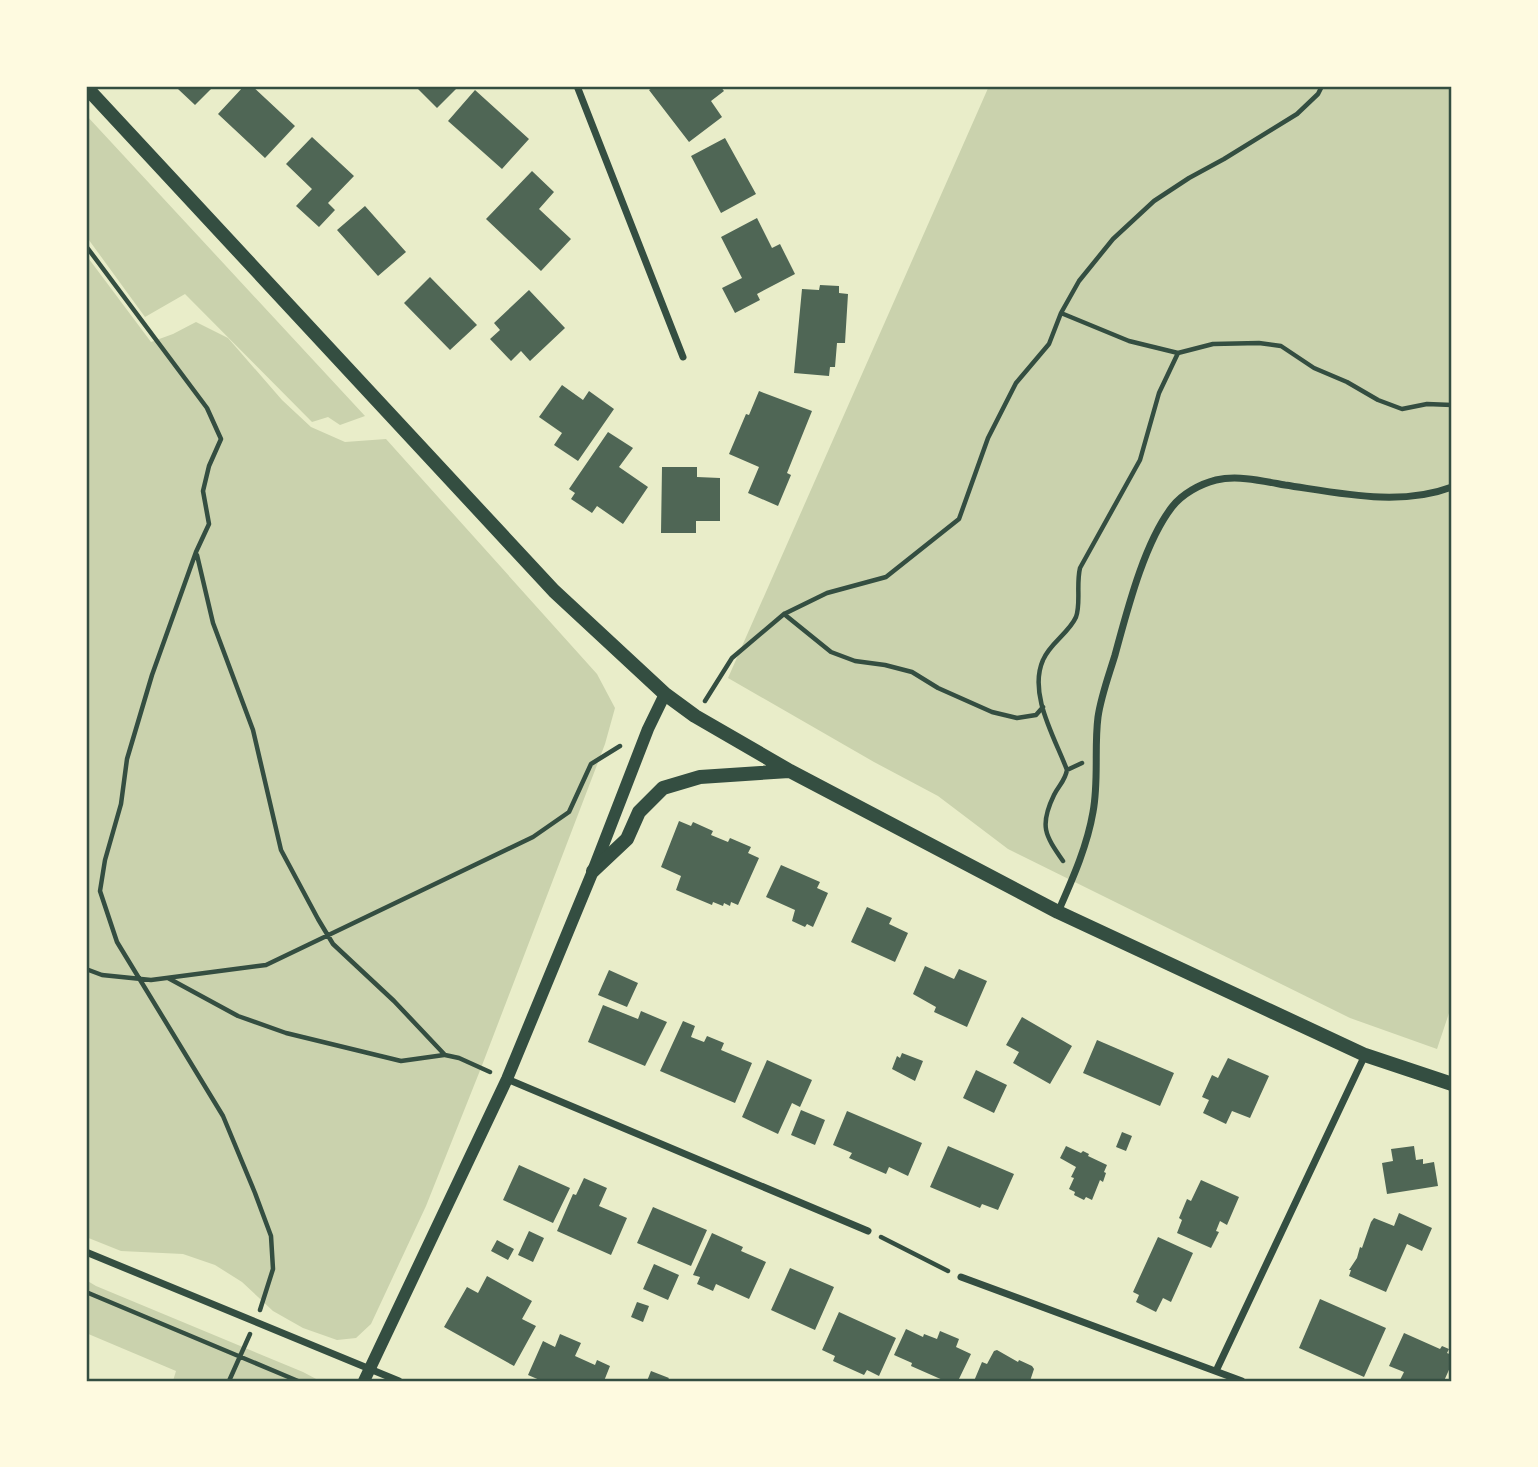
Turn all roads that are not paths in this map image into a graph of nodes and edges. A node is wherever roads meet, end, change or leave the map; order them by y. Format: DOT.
graph roads {
  1 [pos="576,86"];
  2 [pos="86,87"];
  3 [pos="683,357"];
  4 [pos="1452,487"];
  5 [pos="665,694"];
  6 [pos="790,771"];
  7 [pos="593,871"];
  8 [pos="1058,912"];
  9 [pos="1364,1055"];
  10 [pos="507,1079"];
  11 [pos="1452,1084"];
  12 [pos="868,1231"];
  13 [pos="86,1252"];
  14 [pos="961,1278"];
  15 [pos="369,1369"];
  16 [pos="1216,1371"];
  17 [pos="364,1381"];
  18 [pos="399,1381"];
  19 [pos="1242,1381"];
  1 -- 3 [label="street"];
  2 -- 5 [label="main road"];
  4 -- 8 [label="street"];
  5 -- 6 [label="main road"];
  5 -- 7 [label="street"];
  6 -- 7 [label="main road"];
  6 -- 8 [label="main road"];
  7 -- 10 [label="street"];
  8 -- 9 [label="main road"];
  9 -- 11 [label="main road"];
  9 -- 16 [label="street"];
  10 -- 12 [label="street"];
  10 -- 15 [label="street"];
  13 -- 15 [label="street"];
  14 -- 16 [label="street"];
  15 -- 17 [label="street"];
  15 -- 18 [label="street"];
  16 -- 19 [label="street"];
}
